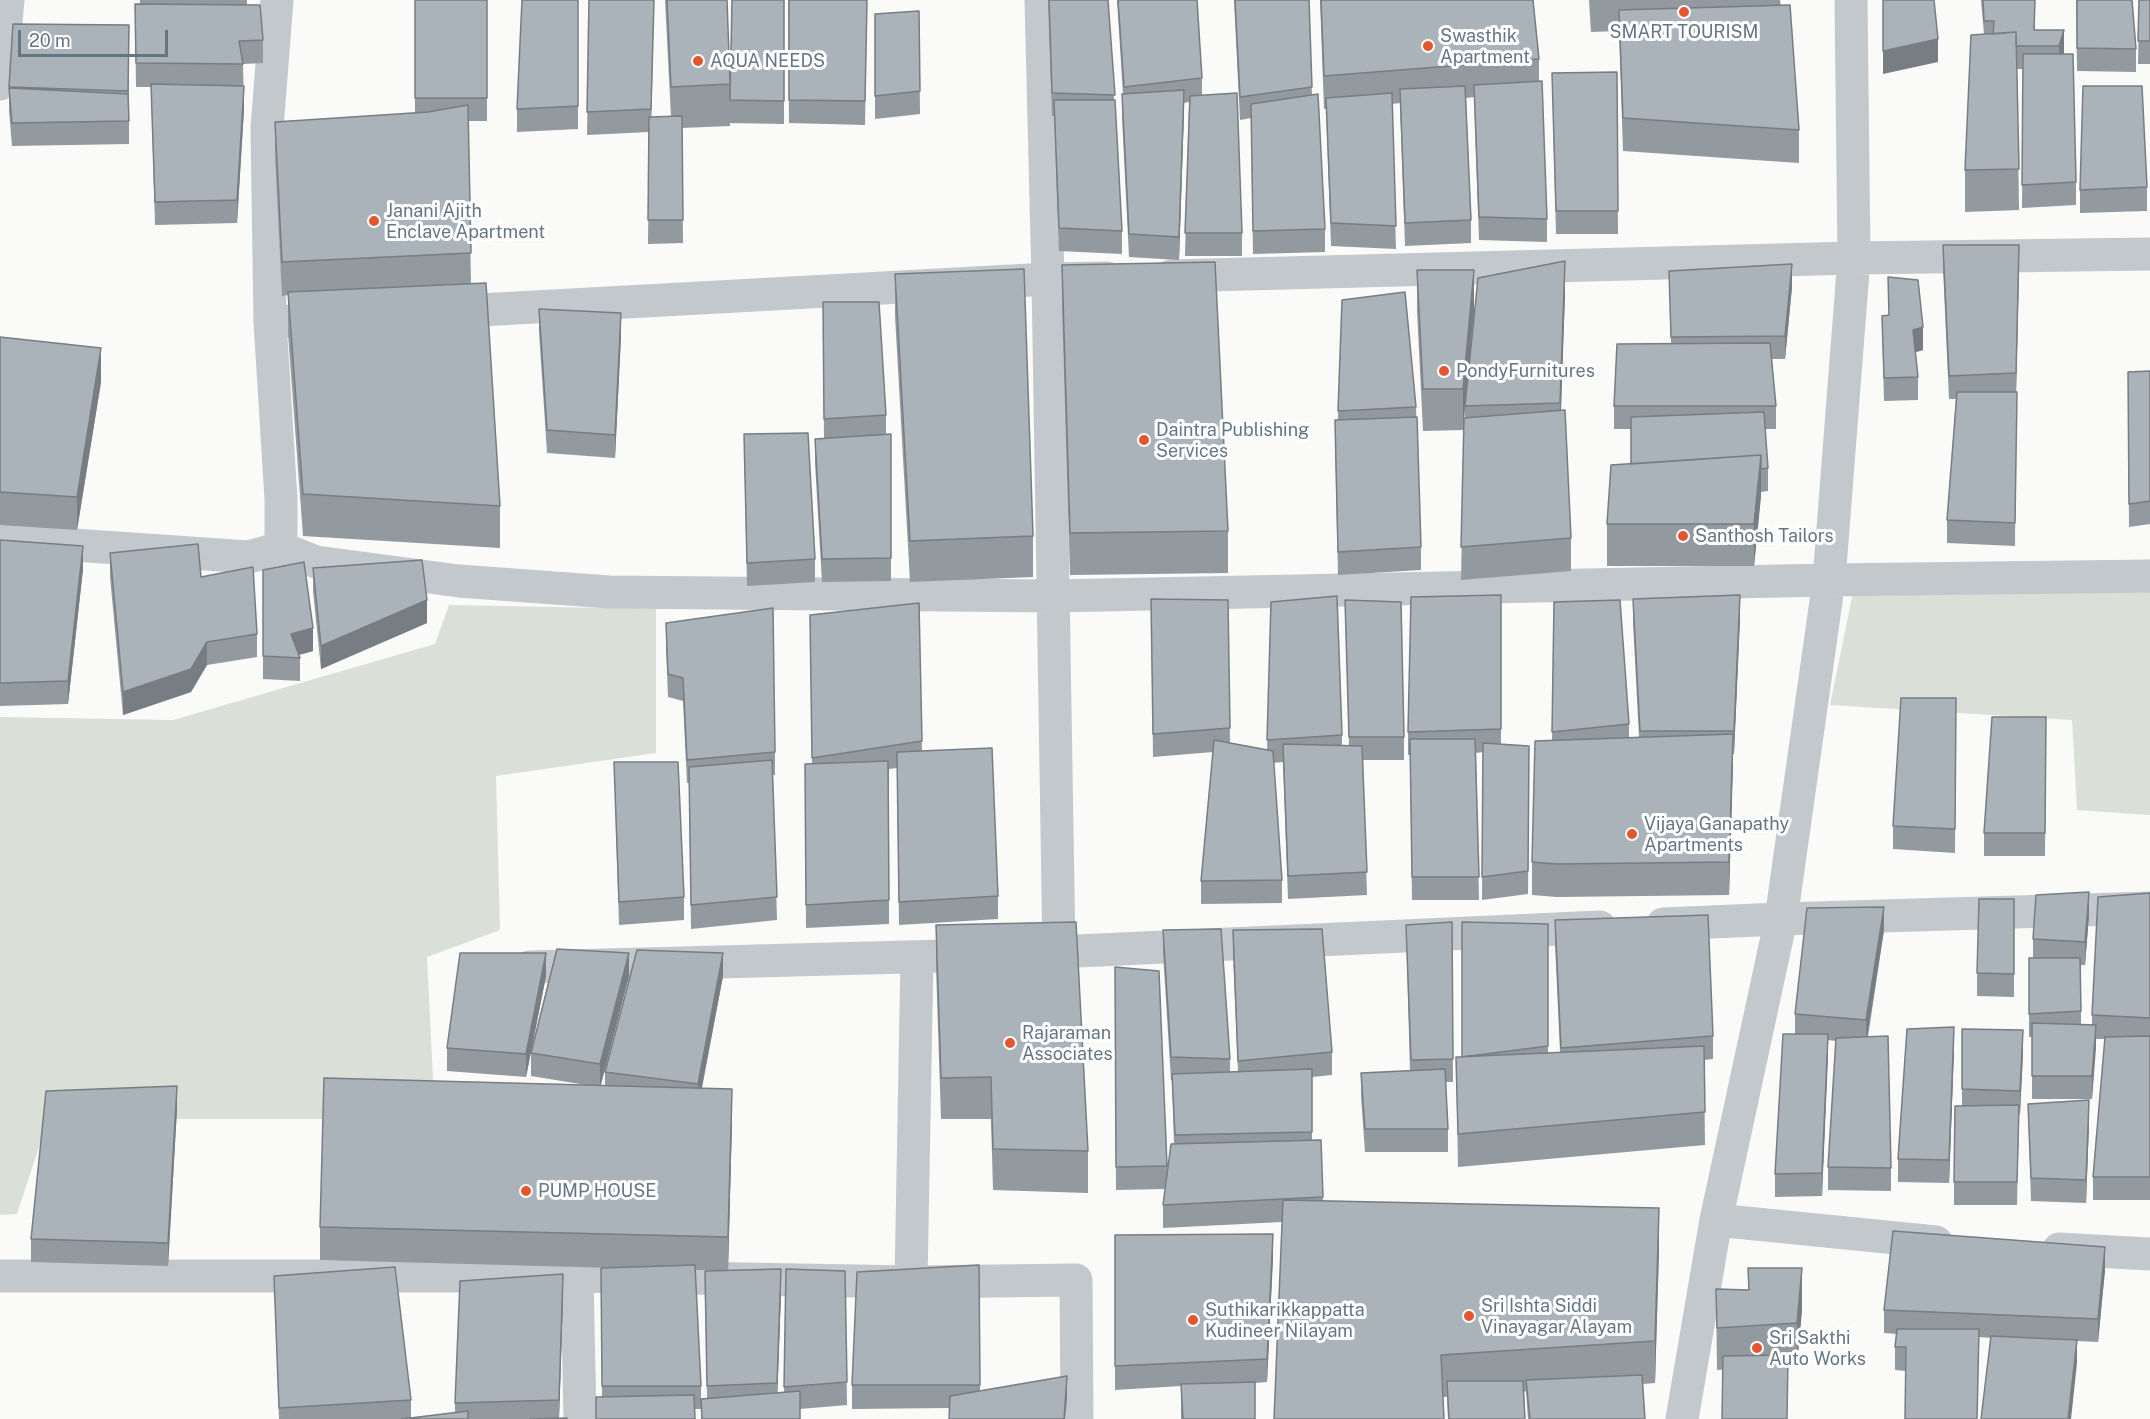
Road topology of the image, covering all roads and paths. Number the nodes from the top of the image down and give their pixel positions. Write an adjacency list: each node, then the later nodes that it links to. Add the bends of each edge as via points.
1 (8, 0): 5 (street)
2 (277, 0): 11 (street, via 267,128)
3 (1041, 0): 8 (street)
4 (1851, 0): 7 (street)
5 (0, 84)
6 (2150, 255): 7 (street)
7 (1854, 258): 8 (street); 15 (street)
8 (1048, 279): 9 (street); 16 (street)
9 (414, 314)
10 (366, 317): 11 (street)
11 (270, 322): 13 (street, via 282,499)
12 (0, 540): 13 (street, via 249,557)
13 (281, 548): 16 (street, via 316,562 459,582 609,592)
14 (2150, 576): 15 (street)
15 (1829, 580): 16 (street); 18 (street)
16 (1053, 596): 19 (street)
17 (2150, 908): 18 (street)
18 (1781, 919): 19 (street); 22 (street)
19 (1059, 952): 20 (street)
20 (917, 957): 21 (street); 28 (street)
21 (529, 967)
22 (1716, 1220): 23 (street); 31 (street)
23 (1971, 1245)
24 (2030, 1248): 25 (street)
25 (2150, 1254)
26 (0, 1276): 27 (street)
27 (577, 1276): 28 (street); 29 (street)
28 (911, 1282): 30 (street, via 1076,1281)
29 (580, 1419)
30 (1077, 1419)
31 (1682, 1419)

